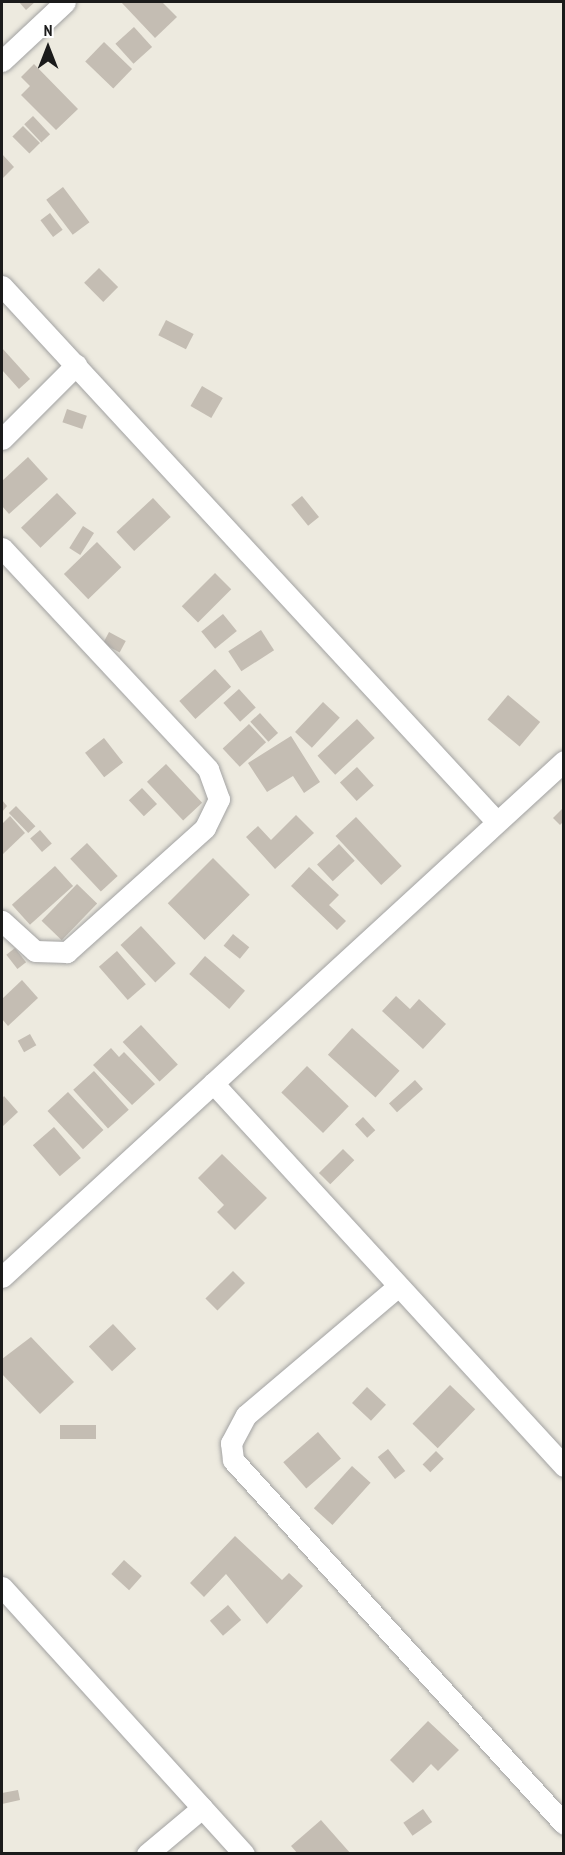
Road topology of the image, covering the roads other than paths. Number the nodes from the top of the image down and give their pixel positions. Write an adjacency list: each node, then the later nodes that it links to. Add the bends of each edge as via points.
1 (65, 2): 2 (street)
2 (2, 61)
3 (2, 286): 4 (street)
4 (76, 365): 5 (street); 8 (street)
5 (2, 439)
6 (2, 548): 9 (street, via 207,769 219,799 205,828 67,952 36,951)
7 (564, 761): 8 (street)
8 (496, 821): 10 (street)
9 (2, 921)
10 (213, 1083): 11 (street); 12 (street)
11 (2, 1277)
12 (396, 1288): 13 (street); 16 (street, via 246,1415 231,1443 233,1460)
13 (564, 1466)
14 (2, 1587): 15 (street)
15 (202, 1808): 17 (street); 18 (street)
16 (564, 1824)
17 (147, 1854)
18 (244, 1854)

